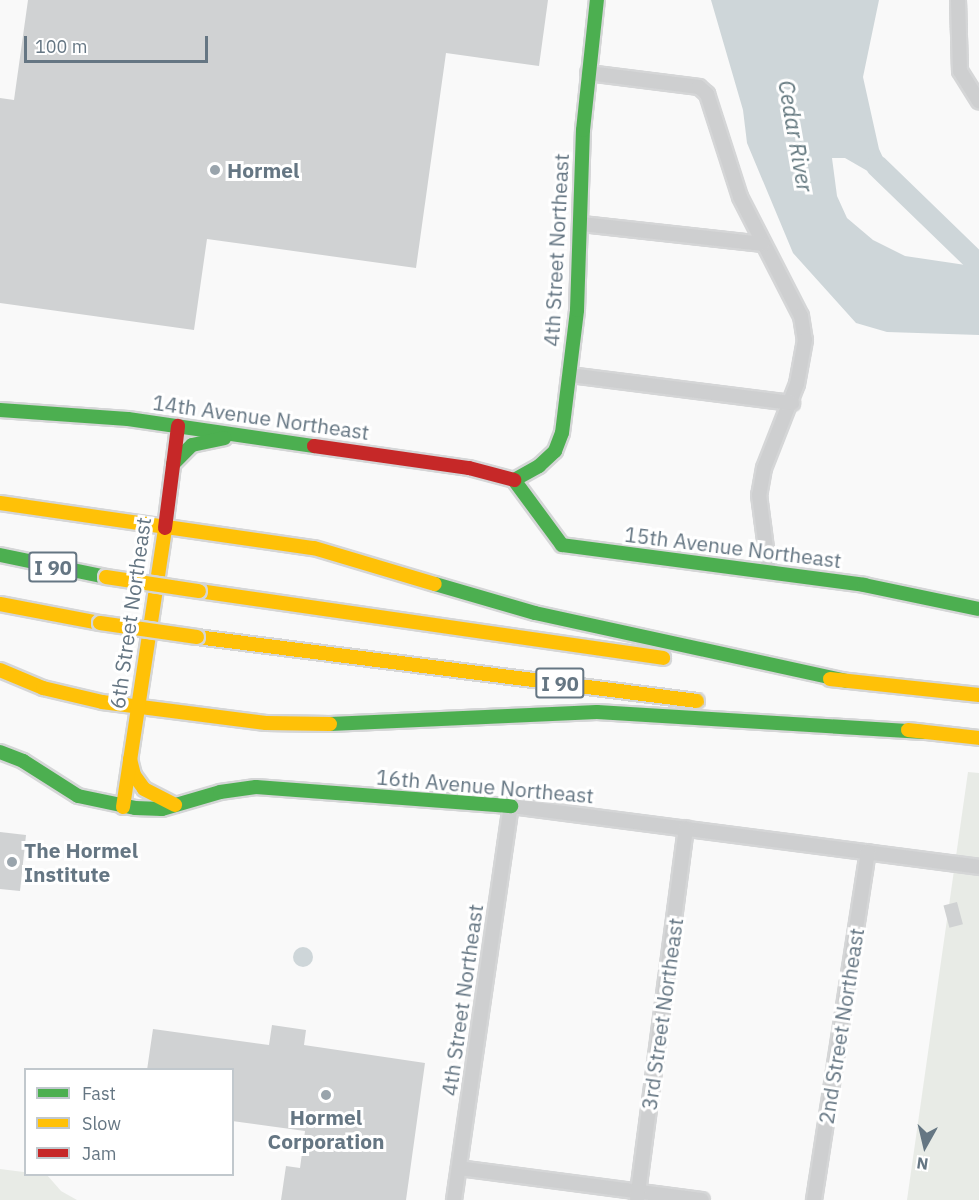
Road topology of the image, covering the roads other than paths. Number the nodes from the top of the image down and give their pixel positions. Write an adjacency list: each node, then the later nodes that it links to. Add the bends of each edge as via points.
1 (597, 0): 3 (main road, 4th Street Northeast)
2 (958, 0): 4 (street, via 960,71)
3 (588, 73): 5 (main road, 4th Street Northeast); 6 (street, via 699,87 707,94 740,197)
4 (979, 102)
5 (582, 224): 6 (street); 7 (main road, 4th Street Northeast)
6 (763, 244): 8 (street, via 801,316 803,357)
7 (570, 375): 8 (street); 13 (main road, 4th Street Northeast, via 555,451 539,466)
8 (792, 403): 17 (street, via 764,468 759,495)
9 (0, 410): 10 (main road, 14th Avenue Northeast)
10 (178, 426): 11 (main road, 14th Avenue Northeast); 12 (main road, 6th Street Northeast)
11 (250, 436): 12 (main road, via 192,445); 13 (main road, 14th Avenue Northeast, via 469,468)
12 (173, 464): 15 (main road, 6th Street Northeast)
13 (514, 480): 17 (main road, 15th Avenue Northeast, via 562,545)
14 (0, 503): 15 (main road)
15 (165, 525): 21 (main road, via 314,548 535,613); 23 (main road, 6th Street Northeast)
16 (0, 555): 21 (main road, I 90, bridge, via 106,578)
17 (769, 571): 19 (main road, 15th Avenue Northeast, via 902,591)
18 (0, 603): 24 (main road, I 90, bridge, via 197,637)
19 (979, 609)
20 (0, 670): 23 (main road, via 43,688)
21 (846, 681): 22 (main road, I 90)
22 (979, 695)
23 (138, 707): 24 (main road, via 303,725 597,712); 27 (main road, 6th Street Northeast)
24 (923, 732): 25 (main road, I 90)
25 (979, 738)
26 (0, 752): 30 (main road, 16th Avenue Northeast, via 78,796)
27 (129, 757): 28 (main road, via 134,775 144,789 161,801); 30 (main road, 6th Street Northeast)
28 (178, 805): 29 (main road, 16th Avenue Northeast, via 220,792 256,787); 30 (main road, 16th Avenue Northeast)
29 (511, 806): 31 (street, 16th Avenue Northeast); 34 (street, 4th Street Northeast)
30 (123, 807)
31 (686, 828): 32 (street, 16th Avenue Northeast); 35 (street, 3rd Street Northeast)
32 (868, 852): 33 (street, 16th Avenue Northeast); 38 (street, 2nd Street Northeast)
33 (979, 867)
34 (459, 1168): 35 (street); 36 (street, 4th Street Northeast)
35 (638, 1196): 37 (street)
36 (454, 1200)
37 (702, 1200)
38 (814, 1200)

